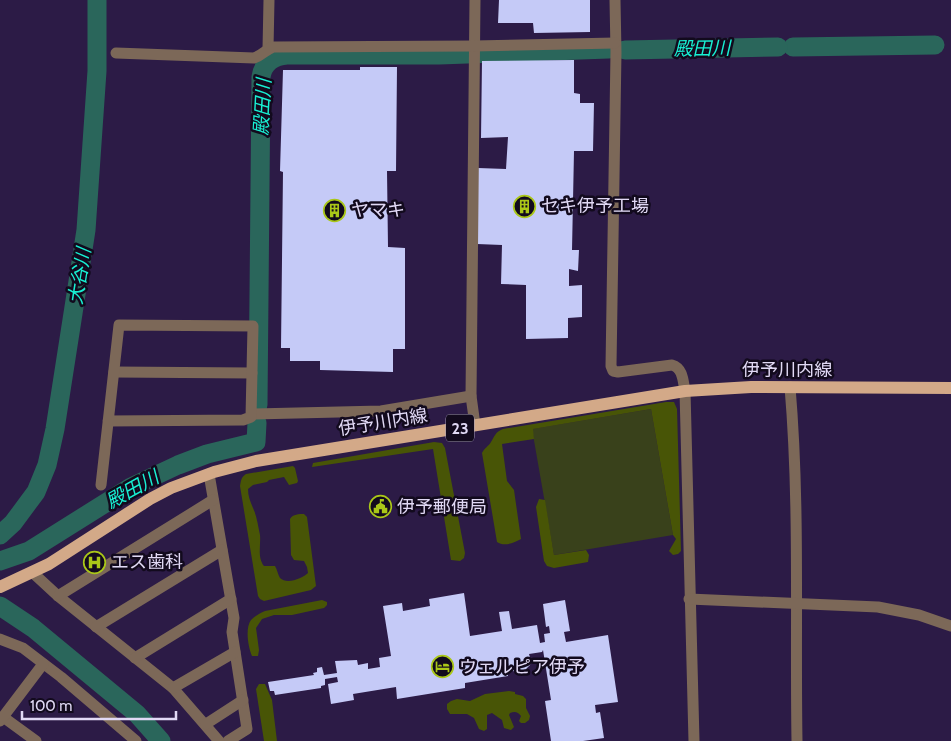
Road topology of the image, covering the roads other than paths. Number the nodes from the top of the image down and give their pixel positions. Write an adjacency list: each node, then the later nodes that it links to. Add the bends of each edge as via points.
1 (269, 0): 6 (street)
2 (474, 0): 5 (street)
3 (615, 0): 4 (street)
4 (615, 43): 5 (street); 12 (street, via 611,366 618,372 677,366)
5 (474, 46): 6 (street); 13 (street)
6 (268, 49): 7 (street, via 265,54 254,58)
7 (116, 53)
8 (114, 372): 9 (street); 9 (street, via 119,325 253,326); 15 (street)
9 (252, 373): 14 (street)
10 (790, 387): 11 (main road, 伊予川内線 / 23); 12 (main road, 伊予川内線 / 23); 26 (street, via 796,480)
11 (951, 388)
12 (685, 391): 16 (main road, 伊予川内線 / 23); 25 (street)
13 (471, 396): 14 (street, via 381,411); 16 (street)
14 (252, 414): 15 (street, via 244,420)
15 (108, 421): 18 (street)
16 (475, 425): 17 (main road, 伊予川内線 / 23, via 280,456)
17 (209, 474): 19 (street); 21 (main road, 伊予川内線 / 23, via 150,499)
18 (102, 485)
19 (213, 500): 20 (street); 23 (street)
20 (222, 550): 24 (street); 28 (street)
21 (32, 572): 22 (main road, 伊予川内線 / 23); 23 (street)
22 (0, 587)
23 (58, 596): 28 (street)
24 (231, 599): 30 (street); 31 (street)
25 (689, 599): 26 (street); 41 (street)
26 (798, 604): 27 (street, via 878,607 919,615); 42 (street)
27 (951, 626)
28 (96, 627): 31 (street)
29 (0, 639): 32 (street, via 23,648)
30 (235, 652): 33 (street); 34 (street)
31 (136, 658): 33 (street)
32 (43, 664): 35 (street); 38 (street)
33 (174, 688): 36 (street)
34 (243, 700): 36 (street); 40 (street, via 247,730)
35 (3, 713): 37 (street)
36 (206, 724): 39 (street)
37 (36, 741)
38 (136, 741)
39 (219, 741)
40 (228, 741)
41 (694, 741)
42 (797, 741)

